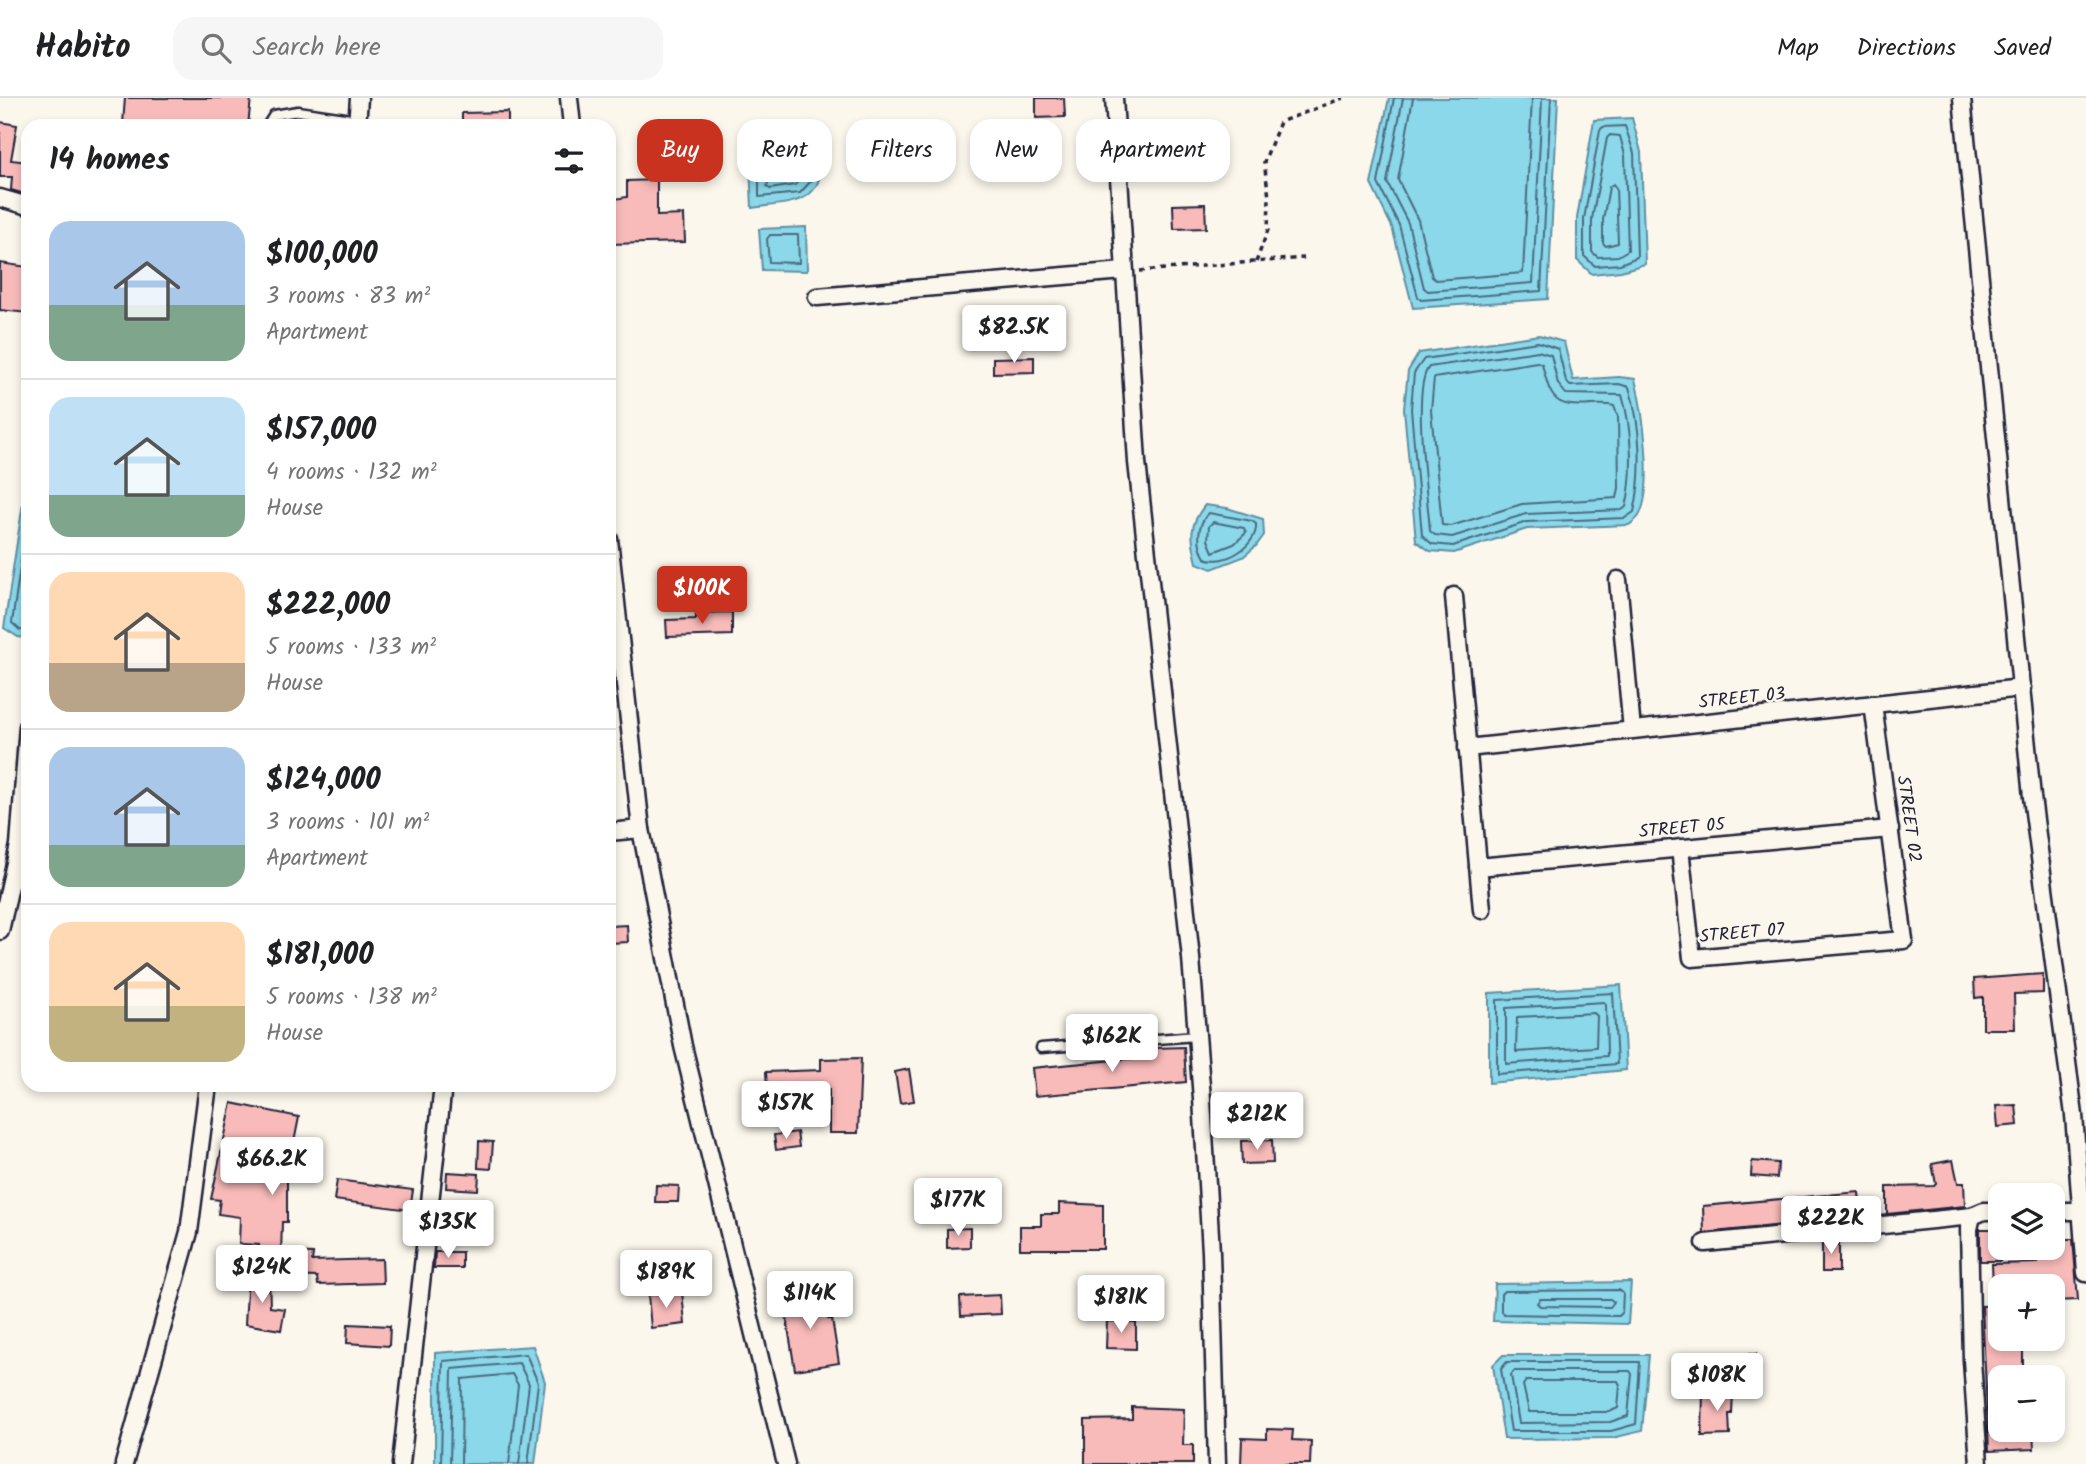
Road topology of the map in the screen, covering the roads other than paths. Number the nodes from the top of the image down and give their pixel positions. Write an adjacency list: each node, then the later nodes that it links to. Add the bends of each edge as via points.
1 (359, 98): 7 (street)
2 (569, 98): 8 (street)
3 (1114, 98): 11 (street)
4 (1962, 98): 16 (street)
5 (271, 119): 6 (lane, via 298,111)
6 (337, 119)
7 (357, 119)
8 (571, 119)
9 (0, 198): 10 (street)
10 (21, 203)
11 (1124, 271): 12 (street); 29 (street, via 1137,462)
12 (817, 297)
13 (1618, 580): 18 (street)
14 (1454, 596): 19 (street)
15 (616, 604): 21 (street)
16 (2022, 688): 17 (street, STREET 03); 35 (street)
17 (1873, 704): 18 (street, STREET 03); 22 (street, STREET 02)
18 (1632, 730): 19 (street, STREET 03)
19 (1467, 748): 25 (street)
20 (21, 819): 27 (street)
21 (640, 829): 23 (street); 41 (street, via 683,1046)
22 (1890, 829): 24 (street, STREET 05); 28 (street, STREET 02)
23 (616, 831)
24 (1680, 848): 25 (street, STREET 05); 28 (street, STREET 07, via 1692,958)
25 (1478, 867): 26 (street)
26 (1482, 910)
27 (0, 931)
28 (1904, 940)
29 (1196, 1036): 30 (lane); 42 (street, via 1211,1252)
30 (1041, 1048)
31 (207, 1092): 39 (street, via 189,1232)
32 (442, 1092): 40 (street)
33 (1988, 1211): 36 (street)
34 (2065, 1211): 35 (street)
35 (2083, 1211): 38 (street)
36 (1972, 1216): 37 (street); 43 (street, via 1972,1360)
37 (1705, 1243)
38 (2086, 1273)
39 (124, 1464)
40 (401, 1464)
41 (786, 1464)
42 (1217, 1464)
43 (1979, 1464)

